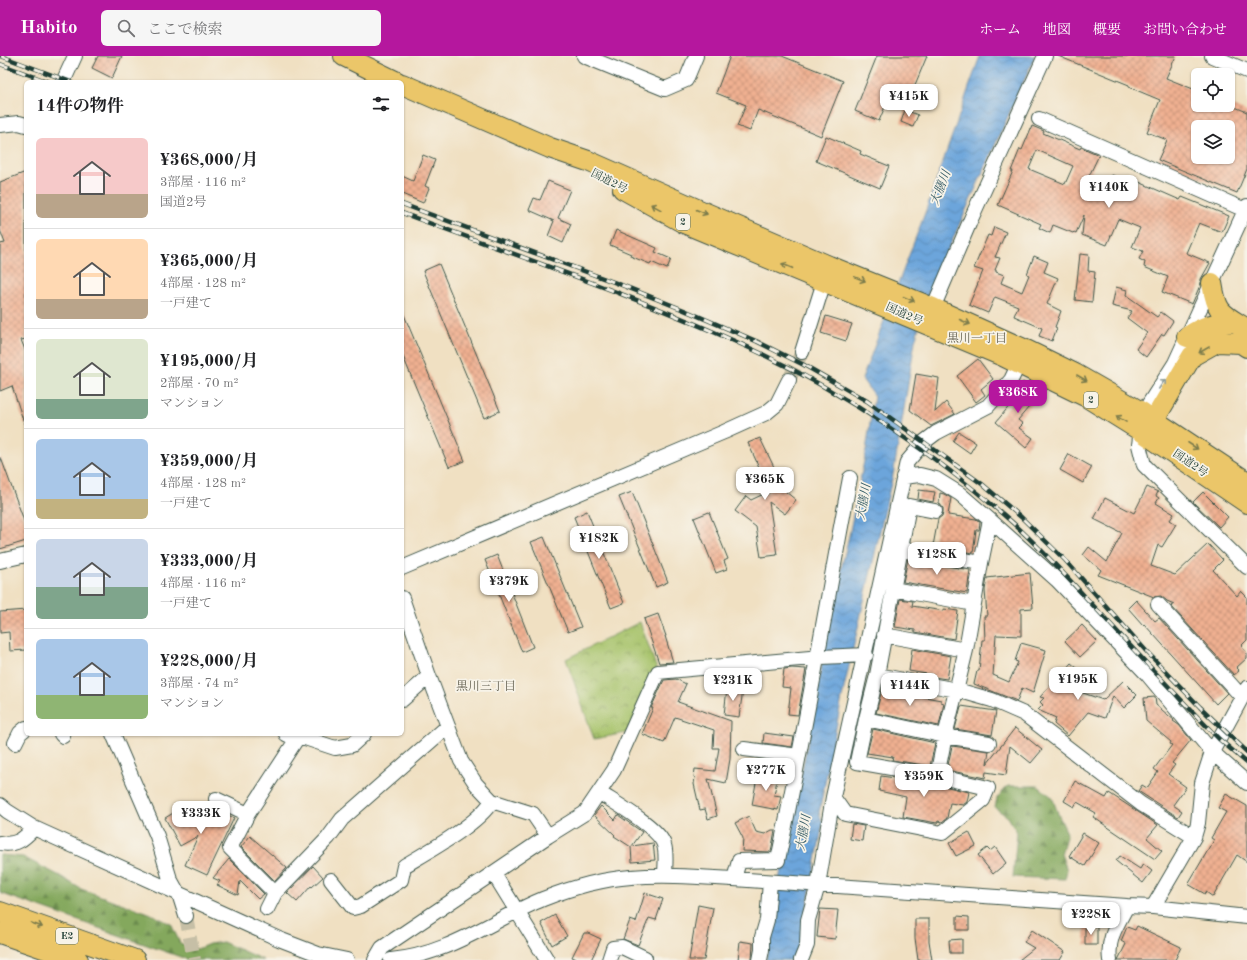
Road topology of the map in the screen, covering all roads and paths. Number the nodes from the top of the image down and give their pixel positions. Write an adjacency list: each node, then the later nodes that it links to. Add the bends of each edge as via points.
1 (75, 56): 8 (street)
2 (344, 56): 9 (highway)
3 (584, 56): 4 (street, via 665,89 686,80)
4 (696, 56)
5 (1045, 56): 17 (street)
6 (1212, 56): 7 (street)
7 (1247, 71)
8 (64, 80)
9 (393, 80)
10 (404, 85): 15 (highway, 国道2号 / 2, via 692,207)
11 (1039, 120): 14 (street)
12 (24, 124): 13 (street)
13 (0, 125)
14 (1246, 208): 16 (street)
15 (826, 274): 17 (highway, 国道2号 / 2); 21 (street)
16 (1212, 283): 18 (highway, via 1215,301 1222,313); 19 (street)
17 (928, 313): 22 (highway, 国道2号 / 2, via 1003,356)
18 (1241, 325): 19 (highway, via 1220,322 1199,329)
19 (1187, 337): 24 (street, one-way to 19)
20 (1247, 347): 24 (highway, one-way to 24, via 1241,343 1217,342 1192,356)
21 (802, 352)
22 (1022, 357): 24 (highway, 国道2号 / 2, via 1085,396); 25 (street, via 1011,380 988,406 924,442 907,462)
23 (789, 380): 35 (street, via 777,404 766,413)
24 (1146, 422): 27 (highway, 国道2号 / 2, one-way to 27); 28 (highway, 国道2号 / 2); 36 (street, via 1139,445 1144,465)
25 (903, 477): 30 (street, via 920,475 936,479 960,494); 43 (street)
26 (850, 478): 44 (street)
27 (1247, 482)
28 (1247, 503)
29 (935, 511): 31 (street, via 909,506)
30 (990, 520): 34 (street); 62 (street, via 1057,580 1136,663)
31 (901, 549): 34 (street); 37 (street)
32 (24, 555): 33 (street)
33 (0, 561)
34 (980, 563): 39 (street)
35 (404, 567)
36 (1247, 568)
37 (893, 589): 39 (street); 41 (street)
38 (404, 604): 46 (street)
39 (974, 604): 42 (street)
40 (1158, 604): 48 (street)
41 (884, 635): 42 (street); 45 (street)
42 (966, 650): 47 (street)
43 (861, 655): 44 (street); 49 (street)
44 (818, 657): 63 (street); 66 (street, via 658,672 614,770)
45 (877, 675): 47 (street); 51 (street)
46 (429, 676): 50 (street); 52 (street)
47 (957, 690): 58 (street); 74 (street, via 992,700 1024,714 1141,804)
48 (1244, 692): 62 (street)
49 (856, 696): 51 (street); 67 (street)
50 (404, 698)
51 (867, 714): 58 (street); 64 (street, via 857,762)
52 (448, 726): 69 (street, via 461,761 476,784); 82 (street, via 342,819 328,838)
53 (24, 730): 59 (street)
54 (114, 736): 83 (street, via 158,836 170,879)
55 (294, 736): 71 (street)
56 (298, 736): 57 (street, via 335,748 352,745)
57 (362, 736)
58 (945, 736): 60 (street); 64 (street)
59 (15, 743)
60 (989, 743)
61 (744, 749): 63 (street)
62 (1212, 752): 65 (street); 74 (street, via 1202,783)
63 (799, 756): 78 (street, via 778,860 739,861)
64 (937, 776): 67 (street, via 988,788 983,800 942,833 845,814)
65 (1247, 783)
66 (600, 793): 73 (street, via 585,813); 77 (street, via 651,827 661,837 664,845)
67 (833, 797): 81 (street)
68 (216, 799): 71 (street)
69 (492, 801): 73 (street, via 533,814); 79 (street, via 487,809 458,832 404,866 401,880 361,906 353,908)
70 (0, 805): 72 (street)
71 (248, 814): 82 (street, via 230,848)
72 (34, 828): 75 (street, via 16,843); 83 (street)
73 (548, 836): 76 (street)
74 (1194, 837): 85 (street)
75 (0, 843)
76 (494, 874): 88 (street); 96 (street, via 382,948)
77 (665, 876): 78 (street); 88 (street, via 595,882 541,900)
78 (734, 879): 80 (street)
79 (331, 880)
80 (773, 882): 81 (street); 100 (street)
81 (815, 884): 84 (street); 101 (street, via 808,920 807,946)
82 (275, 893): 86 (street)
83 (178, 894): 89 (street); 95 (street, via 279,939 318,954)
84 (1127, 906): 85 (street); 102 (street, via 1111,936)
85 (1153, 907): 90 (street)
86 (267, 909)
87 (0, 912): 94 (highway, E2, one-way to 94)
88 (518, 912): 97 (street, via 435,951 406,959); 98 (street)
89 (186, 916)
90 (1247, 917)
91 (0, 933): 93 (highway, E2)
92 (645, 958): 99 (street, via 622,947 613,948)
93 (78, 960)
94 (135, 960)
95 (348, 960)
96 (375, 960)
97 (391, 960)
98 (547, 960)
99 (609, 960)
100 (760, 960)
101 (801, 960)
102 (1110, 960)

